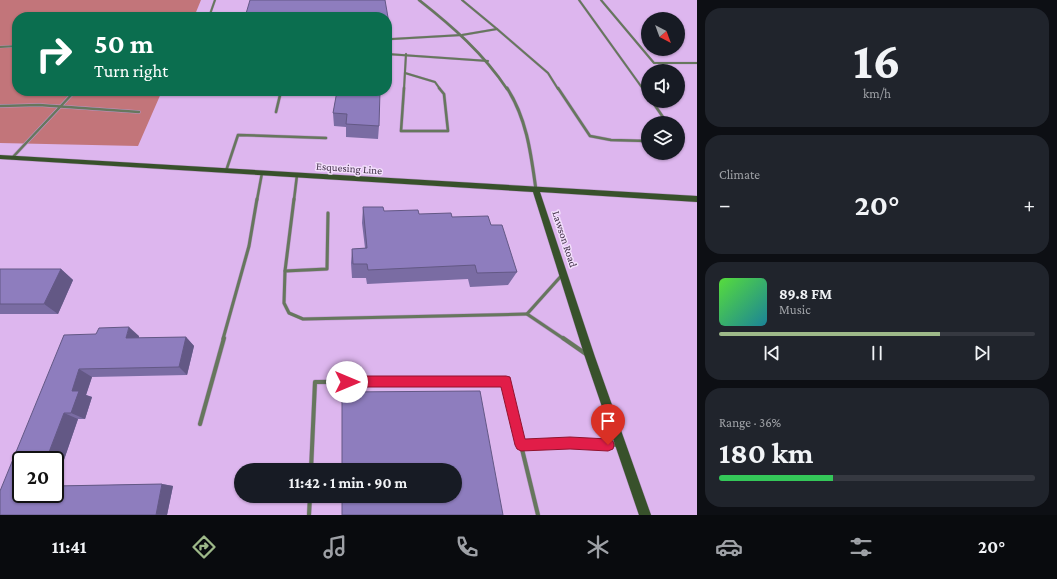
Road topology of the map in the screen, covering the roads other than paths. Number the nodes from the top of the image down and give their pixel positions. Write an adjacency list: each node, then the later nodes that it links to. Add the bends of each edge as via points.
1 (214, 0): 6 (lane)
2 (419, 0): 8 (street, Lawson Road)
3 (462, 0): 7 (lane)
4 (578, 0): 17 (lane)
5 (601, 0): 15 (lane, via 654,63)
6 (210, 12)
7 (497, 29): 8 (lane); 25 (lane, via 548,73 590,136 616,141)
8 (462, 35): 9 (lane); 14 (street, Lawson Road)
9 (392, 39)
10 (12, 46): 11 (lane)
11 (0, 47)
12 (392, 54): 13 (lane)
13 (406, 54): 14 (lane); 16 (lane)
14 (488, 61): 31 (street, Lawson Road, via 520,111 527,132)
15 (697, 63)
16 (405, 73): 16 (lane, via 401,131 448,131 444,94 435,82)
17 (641, 86)
18 (70, 96): 21 (lane)
19 (280, 96): 23 (lane)
20 (0, 106): 21 (lane)
21 (60, 107): 22 (lane); 27 (lane)
22 (139, 112)
23 (276, 112)
24 (326, 138): 28 (lane, via 238,135)
25 (641, 141)
26 (0, 157): 27 (street, Esquesing Line)
27 (12, 158): 28 (street, Esquesing Line)
28 (226, 171): 29 (street, Esquesing Line)
29 (262, 173): 30 (street, Esquesing Line); 38 (lane, via 249,246)
30 (297, 175): 31 (street, Esquesing Line); 34 (lane)
31 (536, 190): 32 (street, Esquesing Line); 35 (street, Lawson Road)
32 (697, 199)
33 (328, 213): 34 (lane, via 327,270)
34 (285, 271): 36 (lane, via 284,303 289,313 303,319)
35 (563, 273): 36 (lane); 37 (street, Lawson Road)
36 (527, 314): 37 (lane)
37 (590, 357): 40 (street, Lawson Road)
38 (200, 424)
39 (521, 445): 40 (lane); 41 (lane, via 506,381 315,382); 44 (lane)
40 (621, 445): 45 (street, Lawson Road)
41 (311, 463)
42 (310, 503): 43 (lane)
43 (309, 515)
44 (538, 515)
45 (645, 515)

